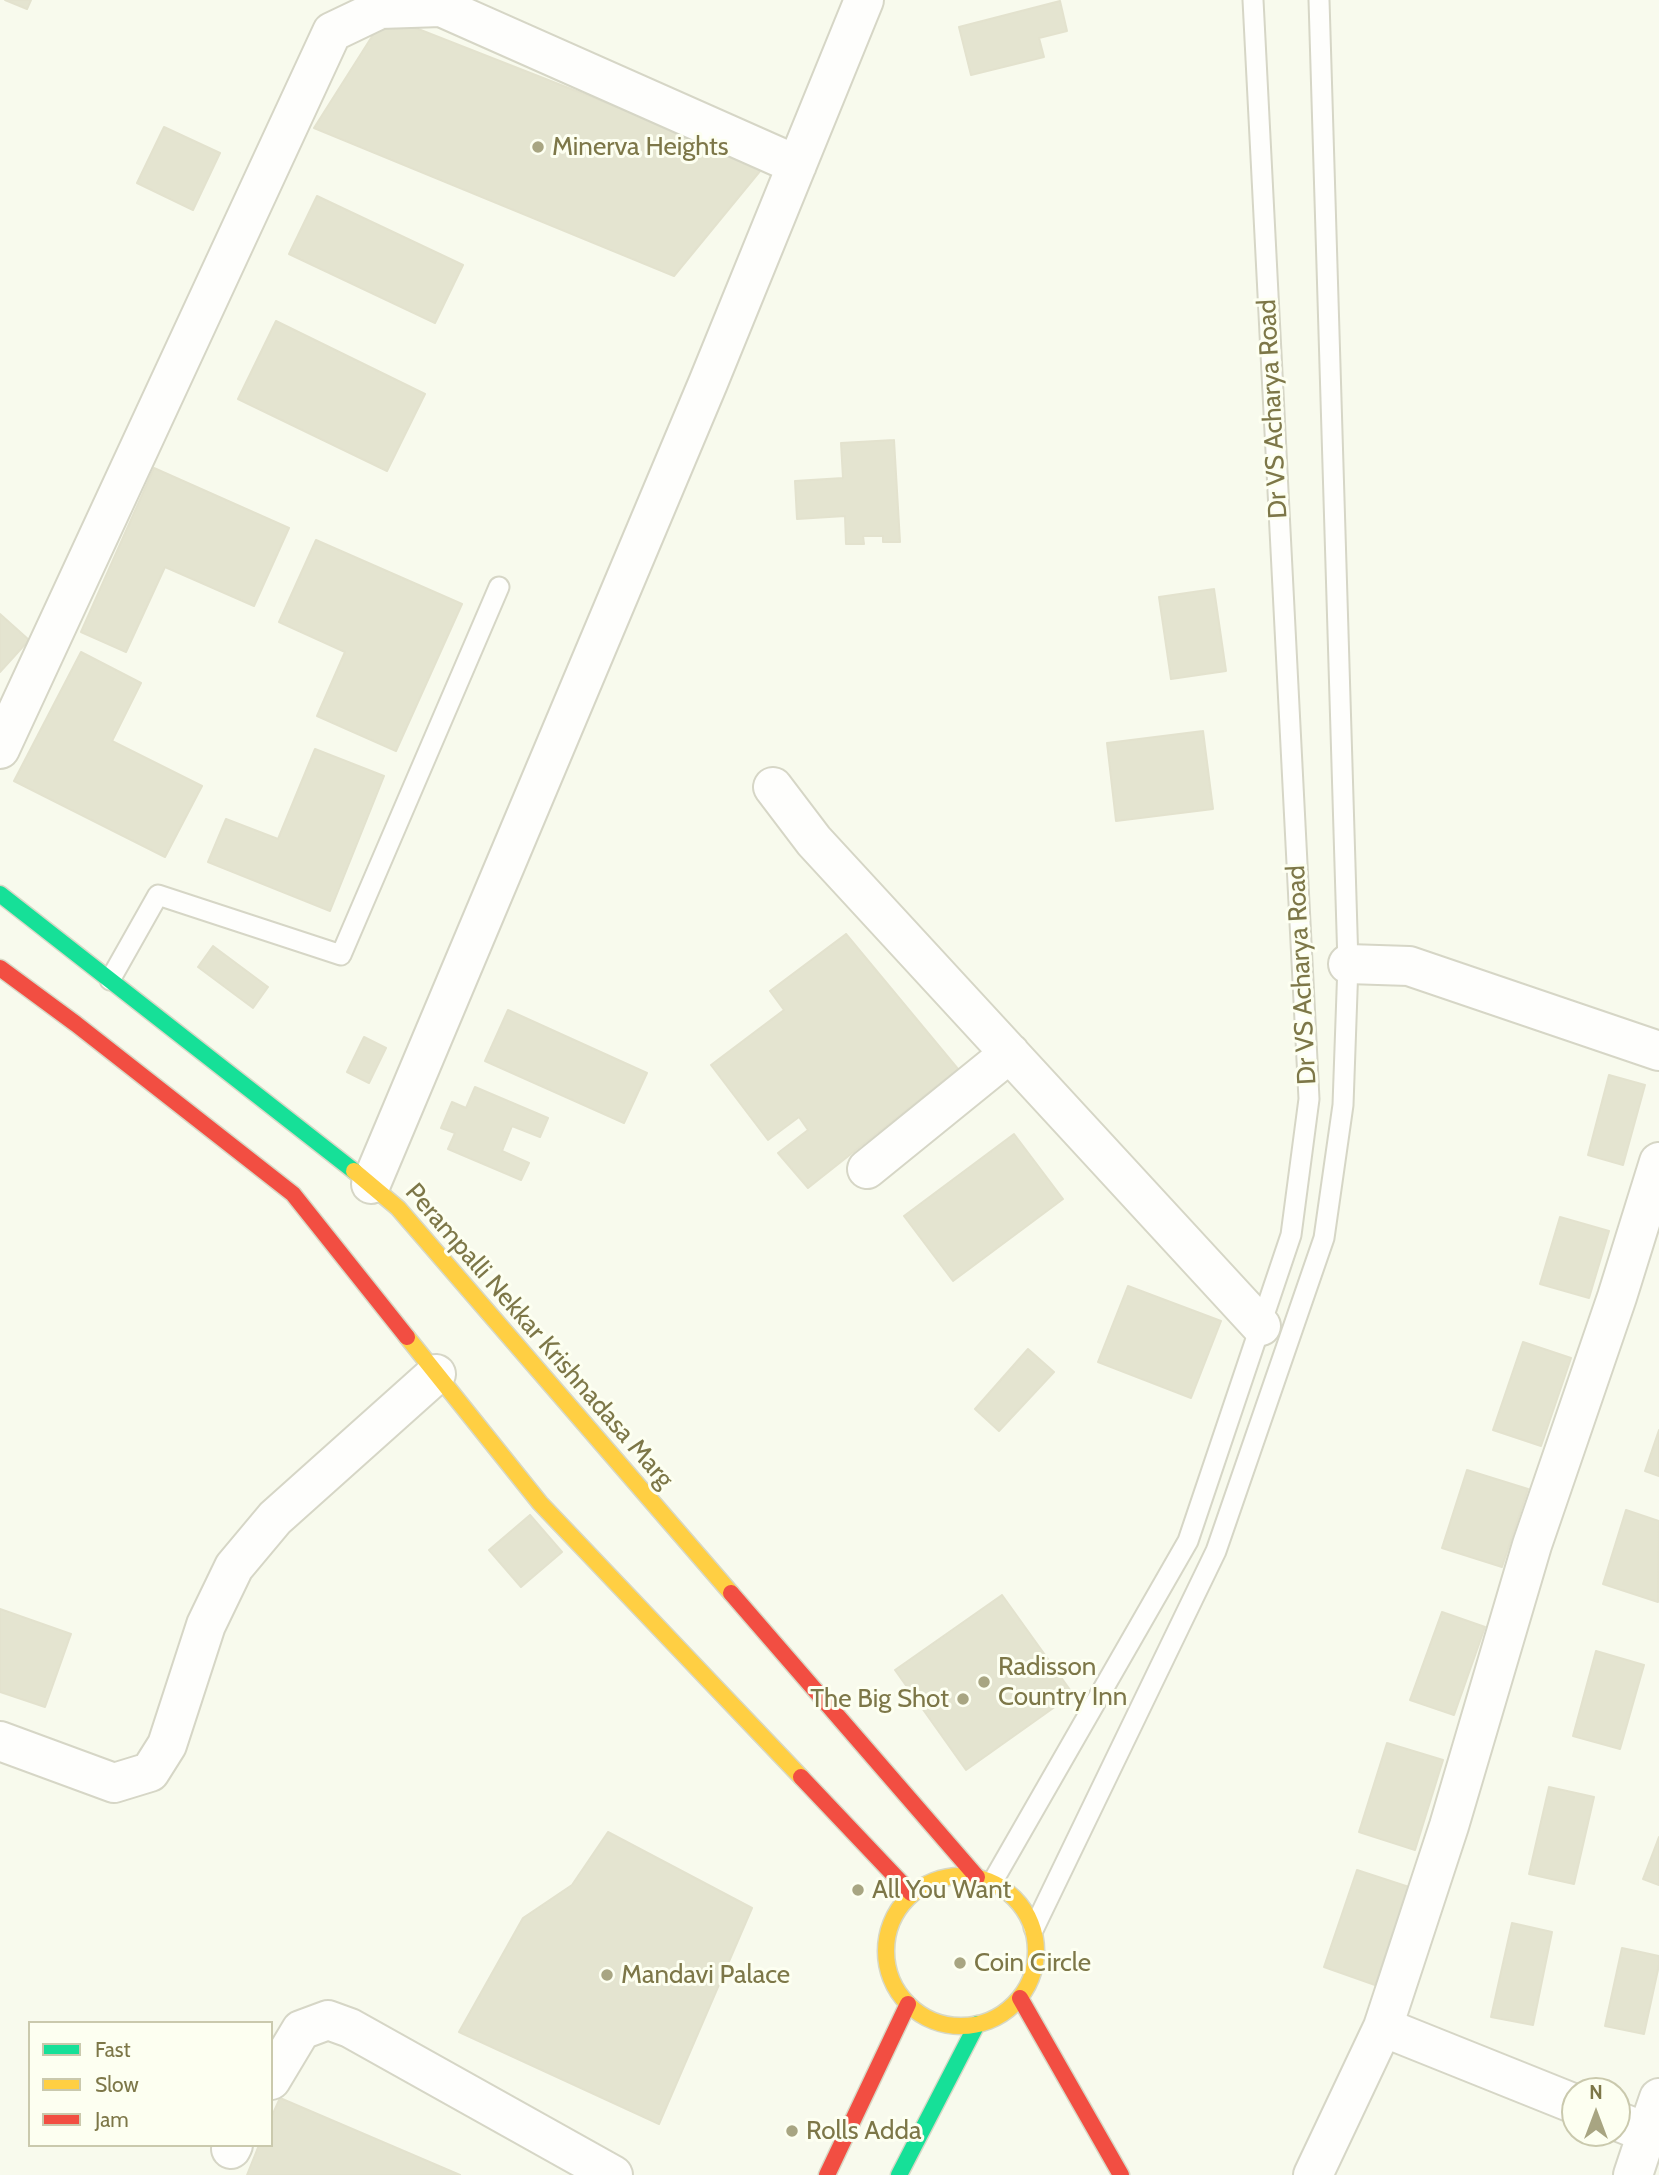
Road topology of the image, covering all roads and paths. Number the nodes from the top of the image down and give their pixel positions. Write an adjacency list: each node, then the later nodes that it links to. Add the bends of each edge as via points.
1 (864, 0): 4 (street)
2 (1252, 0): 17 (lane, Dr VS Acharya Road, via 1309,1099 1291,1235)
3 (1319, 0): 9 (lane, Dr VS Acharya Road)
4 (797, 165): 6 (street, via 441,7 380,9 332,32); 16 (street)
5 (499, 587): 11 (lane, via 341,955 158,895)
6 (0, 749)
7 (773, 787): 13 (street, via 814,841)
8 (0, 894): 11 (main road, Perampalli Nekkar Krishnadasa Marg)
9 (1348, 964): 12 (street, via 1409,966); 22 (lane, Dr VS Acharya Road, via 1343,1105 1324,1238 1216,1551)
10 (0, 968): 18 (main road, via 293,1194)
11 (110, 980): 16 (main road, Perampalli Nekkar Krishnadasa Marg)
12 (1659, 1051)
13 (1010, 1054): 15 (street); 17 (street)
14 (1659, 1162): 26 (street, via 1532,1545 1449,1826)
15 (867, 1168)
16 (371, 1184): 20 (main road, Perampalli Nekkar Krishnadasa Marg, via 398,1208)
17 (1261, 1326): 20 (lane, Dr VS Acharya Road, via 1188,1541)
18 (436, 1374): 19 (street, via 275,1518 234,1567 206,1626 167,1745 150,1772 114,1783); 21 (main road, via 540,1503)
19 (0, 1741)
20 (985, 1879): 21 (main road, via 957,1875 932,1880); 22 (main road, via 1023,1905)
21 (911, 1893): 24 (main road, via 886,1936 885,1961 893,1984)
22 (1034, 1928): 23 (main road, via 1038,1952 1032,1977)
23 (1020, 1998): 25 (main road, via 1001,2015); 31 (main road); 35 (main road)
24 (908, 2004): 25 (main road, via 928,2019 953,2026); 33 (main road)
25 (977, 2024): 34 (main road)
26 (1383, 2027): 28 (street); 36 (street)
27 (273, 2077): 32 (street, via 301,2029 328,2020)
28 (1561, 2098)
29 (1659, 2098): 30 (street)
30 (1632, 2127): 37 (street)
31 (1111, 2157)
32 (613, 2175)
33 (827, 2175)
34 (900, 2175)
35 (1121, 2175)
36 (1313, 2175)
37 (1633, 2175)

